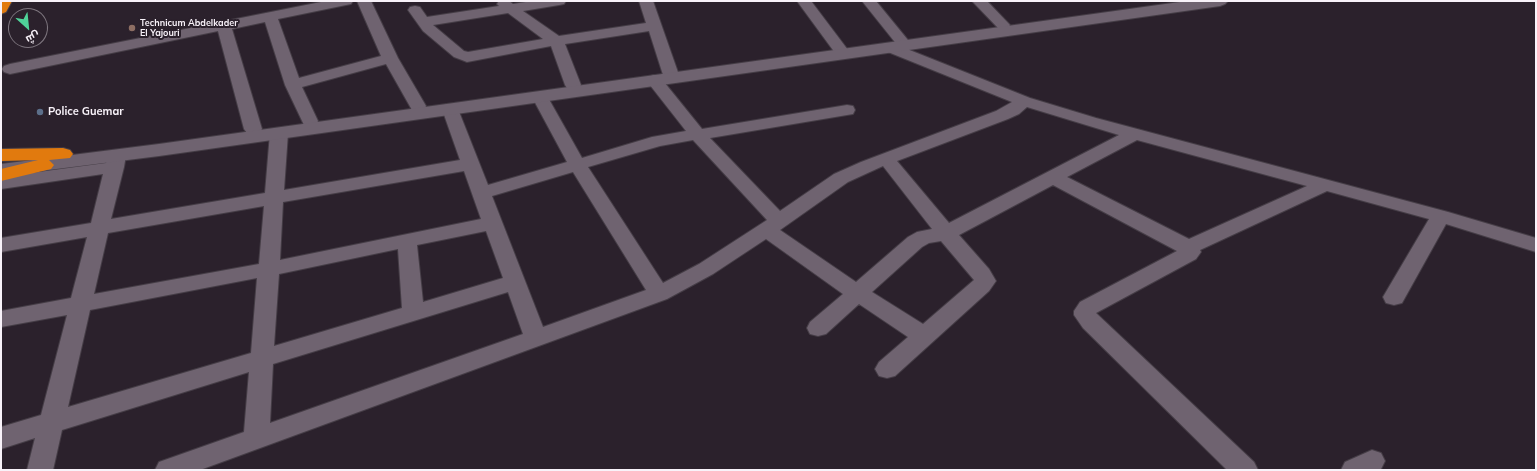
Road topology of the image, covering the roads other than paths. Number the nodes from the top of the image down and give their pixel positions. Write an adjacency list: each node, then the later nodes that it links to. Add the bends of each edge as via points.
1 (4, 1): 12 (highway)
2 (346, 1): 13 (street)
3 (364, 1): 20 (street)
4 (559, 1): 11 (street)
5 (646, 1): 16 (street)
6 (804, 1): 19 (street)
7 (869, 1): 18 (street)
8 (979, 1): 14 (street)
9 (1173, 1): 14 (street)
10 (1220, 1): 18 (street)
11 (504, 5): 17 (street); 17 (street, via 419,16 428,28 459,54 468,57)
12 (1, 9)
13 (270, 16): 15 (street); 24 (street)
14 (1003, 25): 18 (street)
15 (224, 26): 21 (street); 32 (street)
16 (653, 26): 17 (street); 22 (street)
17 (556, 41): 25 (street)
18 (898, 44): 19 (street); 27 (street)
19 (840, 51): 22 (street)
20 (390, 58): 24 (street); 28 (street)
21 (10, 69)
22 (671, 75): 23 (street); 25 (street)
23 (654, 80): 26 (street); 34 (street)
24 (293, 85): 31 (street)
25 (573, 85): 28 (street)
26 (540, 97): 29 (street); 42 (street)
27 (1024, 100): 35 (street); 39 (street, via 1013,110 1002,115)
28 (418, 106): 31 (street)
29 (450, 109): 33 (street); 41 (street)
30 (847, 110): 34 (street)
31 (310, 121): 32 (street)
32 (253, 129): 36 (street)
33 (280, 133): 40 (street); 50 (street)
34 (697, 134): 42 (street, via 658,141); 53 (street)
35 (1134, 134): 46 (street); 48 (street)
36 (63, 154): 37 (highway); 38 (street)
37 (1, 155)
38 (1, 159)
39 (886, 159): 53 (street, via 841,178); 55 (street)
40 (116, 161): 43 (street); 47 (street); 54 (street)
41 (470, 164): 49 (street); 50 (street)
42 (577, 164): 49 (street); 63 (street)
43 (44, 165): 44 (street); 45 (highway)
44 (1, 170)
45 (1, 175)
46 (1052, 177): 55 (street); 59 (street)
47 (1, 183)
48 (1325, 185): 51 (street); 59 (street)
49 (482, 193): 52 (street)
50 (274, 198): 54 (street); 60 (street)
51 (1441, 216): 58 (street); 64 (street)
52 (493, 224): 56 (street); 61 (street)
53 (772, 226): 62 (street); 63 (street, via 706,269)
54 (99, 228): 57 (street); 65 (street)
55 (946, 233): 62 (street, via 924,237 915,242); 69 (street, via 982,274 985,281)
56 (407, 241): 60 (street); 66 (street)
57 (1, 244)
58 (1536, 245)
59 (1188, 248): 78 (street, via 1191,252 1189,254 1088,308 1085,315)
60 (269, 269): 65 (street); 71 (street)
61 (514, 282): 66 (street); 70 (street)
62 (856, 293): 68 (street); 69 (street)
63 (659, 294): 70 (street)
64 (1394, 297)
65 (80, 304): 67 (street); 73 (street)
66 (413, 312): 71 (street)
67 (1, 319)
68 (818, 328)
69 (923, 335): 72 (street)
70 (536, 339): 75 (street)
71 (262, 358): 73 (street); 75 (street)
72 (887, 369)
73 (52, 422): 74 (street); 76 (street)
74 (1, 438)
75 (256, 439): 77 (street)
76 (40, 470)
77 (168, 470)
78 (1246, 470)

